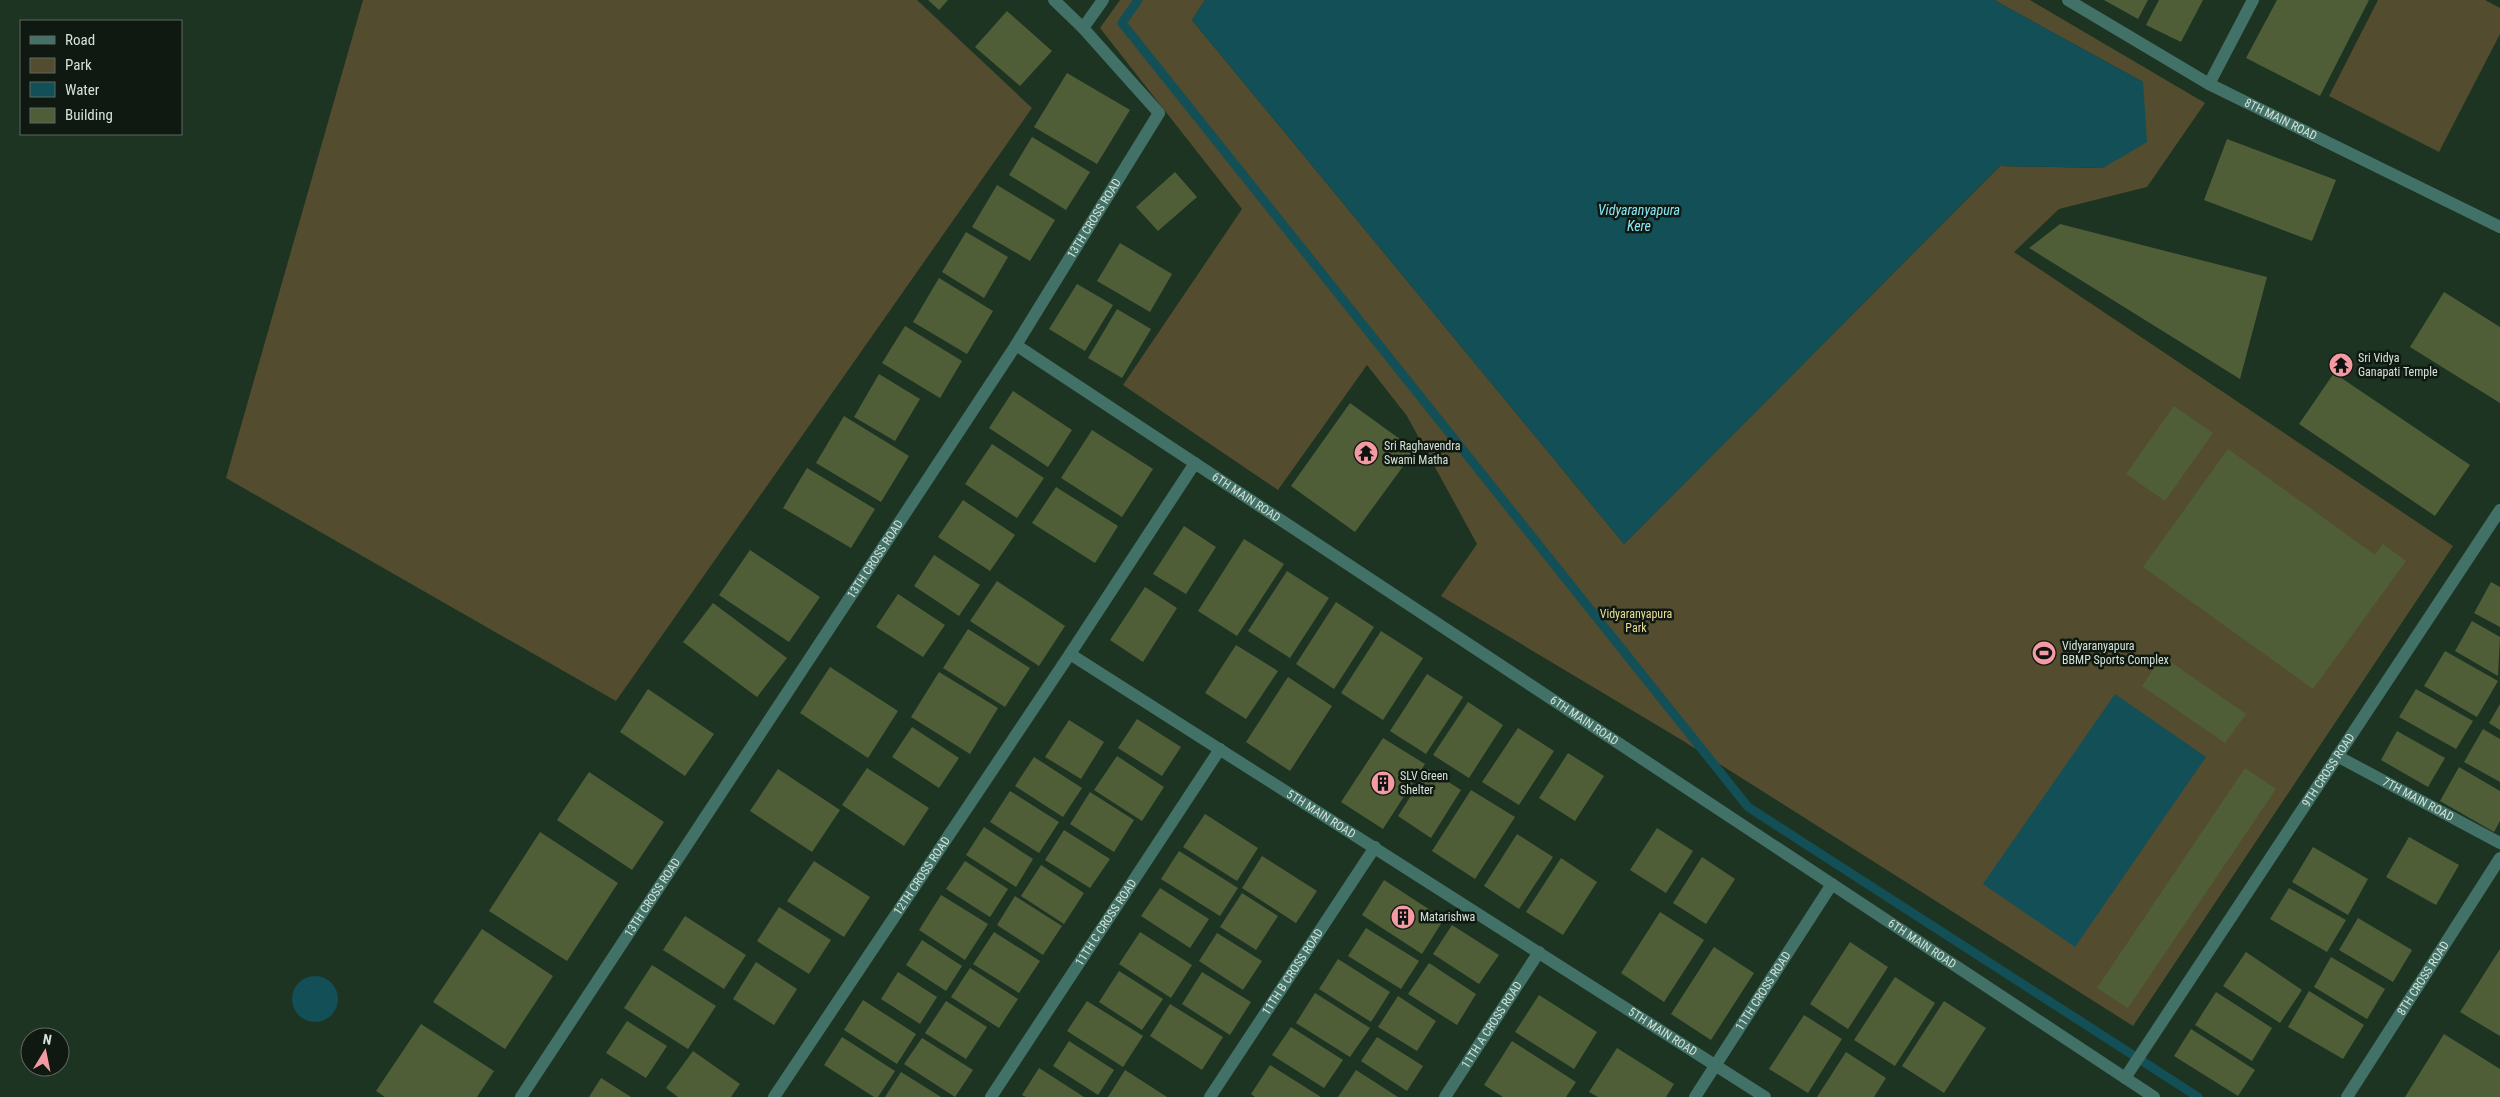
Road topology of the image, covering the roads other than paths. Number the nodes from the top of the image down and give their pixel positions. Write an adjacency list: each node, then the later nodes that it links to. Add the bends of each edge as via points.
1 (1054, 0): 5 (street)
2 (1103, 0): 5 (street)
3 (2068, 0): 6 (street, 8TH MAIN ROAD)
4 (2253, 0): 6 (street)
5 (1083, 28): 8 (street, 13TH CROSS ROAD, via 1159,114)
6 (2209, 84): 7 (street, 8TH MAIN ROAD)
7 (2500, 227)
8 (1016, 345): 9 (street, 6TH MAIN ROAD); 21 (street, 13TH CROSS ROAD)
9 (1195, 463): 11 (street); 17 (street, 6TH MAIN ROAD)
10 (2500, 510): 13 (street, 9TH CROSS ROAD)
11 (1070, 654): 12 (street, 5TH MAIN ROAD); 22 (street, 12TH CROSS ROAD)
12 (1220, 749): 15 (street, 5TH MAIN ROAD); 23 (street, 11TH C CROSS ROAD)
13 (2337, 756): 14 (street, 7TH MAIN ROAD); 20 (street, 9TH CROSS ROAD)
14 (2500, 843)
15 (1375, 846): 18 (street, 5TH MAIN ROAD); 24 (street, 11TH B CROSS ROAD)
16 (2500, 858): 29 (street, 8TH CROSS ROAD)
17 (1832, 884): 19 (street, 11TH CROSS ROAD); 20 (street, 6TH MAIN ROAD)
18 (1539, 952): 19 (street, 5TH MAIN ROAD); 25 (street, 11TH A CROSS ROAD)
19 (1715, 1065): 26 (street, 11TH CROSS ROAD); 27 (street, 5TH MAIN ROAD)
20 (2125, 1078): 28 (street, 6TH MAIN ROAD)
21 (521, 1097)
22 (774, 1097)
23 (991, 1097)
24 (1210, 1097)
25 (1445, 1097)
26 (1695, 1097)
27 (1766, 1097)
28 (2154, 1097)
29 (2347, 1097)

